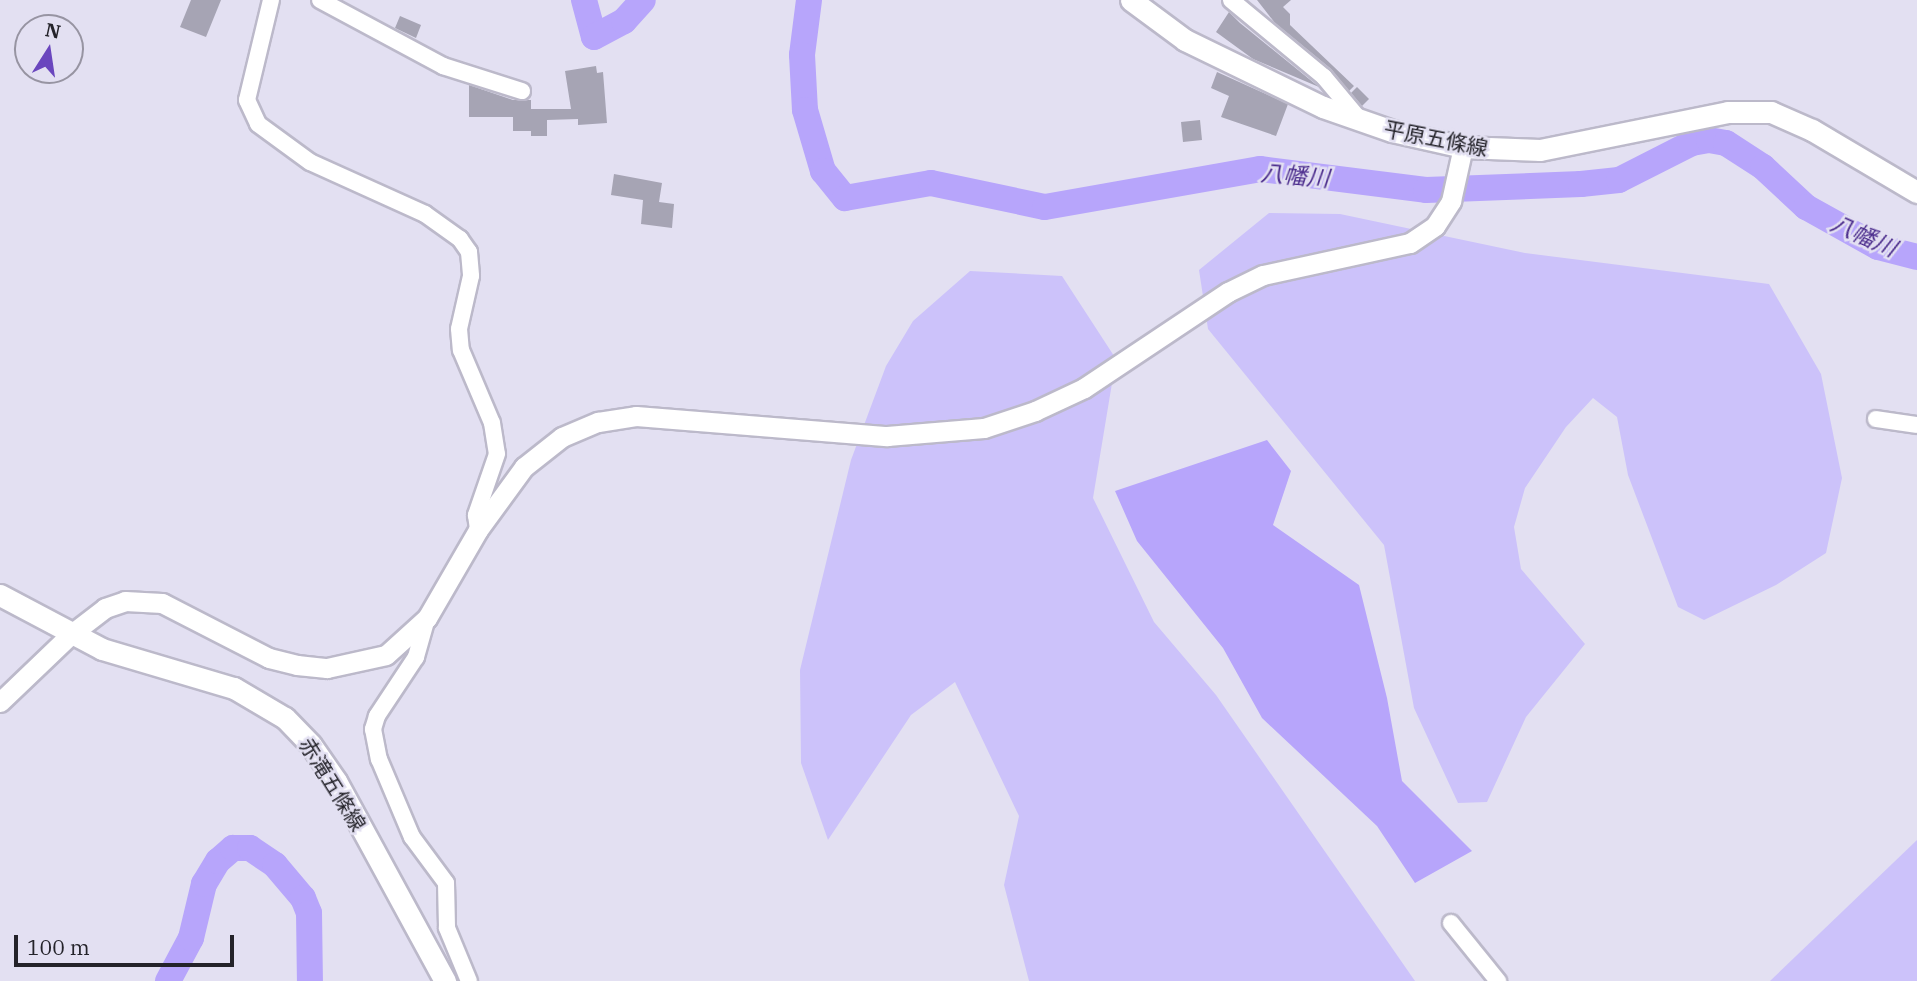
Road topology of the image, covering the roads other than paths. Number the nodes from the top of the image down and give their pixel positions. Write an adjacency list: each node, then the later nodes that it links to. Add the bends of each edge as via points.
1 (271, 0): 11 (street, via 247,100 258,124 310,162 425,214 460,239 469,252 472,268 459,329 461,350 492,423 496,454 476,515)
2 (320, 0): 5 (street, via 453,71)
3 (1131, 0): 6 (main road, 平原五條線, via 1185,40)
4 (1231, 0): 6 (street, via 1324,76)
5 (522, 91)
6 (1362, 122): 7 (main road, 平原五條線)
7 (1463, 147): 8 (main road, 平原五條線, via 1540,150 1728,111 1771,113 1812,130); 11 (street, via 1451,201 1435,226 1410,243 1291,266 1228,292 1084,388 1022,416 971,430 887,436 617,418 580,429 536,455 513,478)
8 (1917, 192)
9 (1876, 419): 10 (street)
10 (1917, 425)
11 (478, 530): 13 (street)
12 (0, 595): 14 (main road, 赤滝五條線)
13 (427, 618): 14 (street, via 386,655 327,668 270,658 212,625 150,600 115,604); 18 (street, via 416,657 373,729 379,759 412,837 446,883 447,928)
14 (70, 635): 15 (street); 17 (main road, 赤滝五條線, via 135,662 234,688 270,707 299,731 335,781)
15 (0, 702)
16 (1451, 923): 19 (street)
17 (446, 981)
18 (469, 981)
19 (1498, 981)

